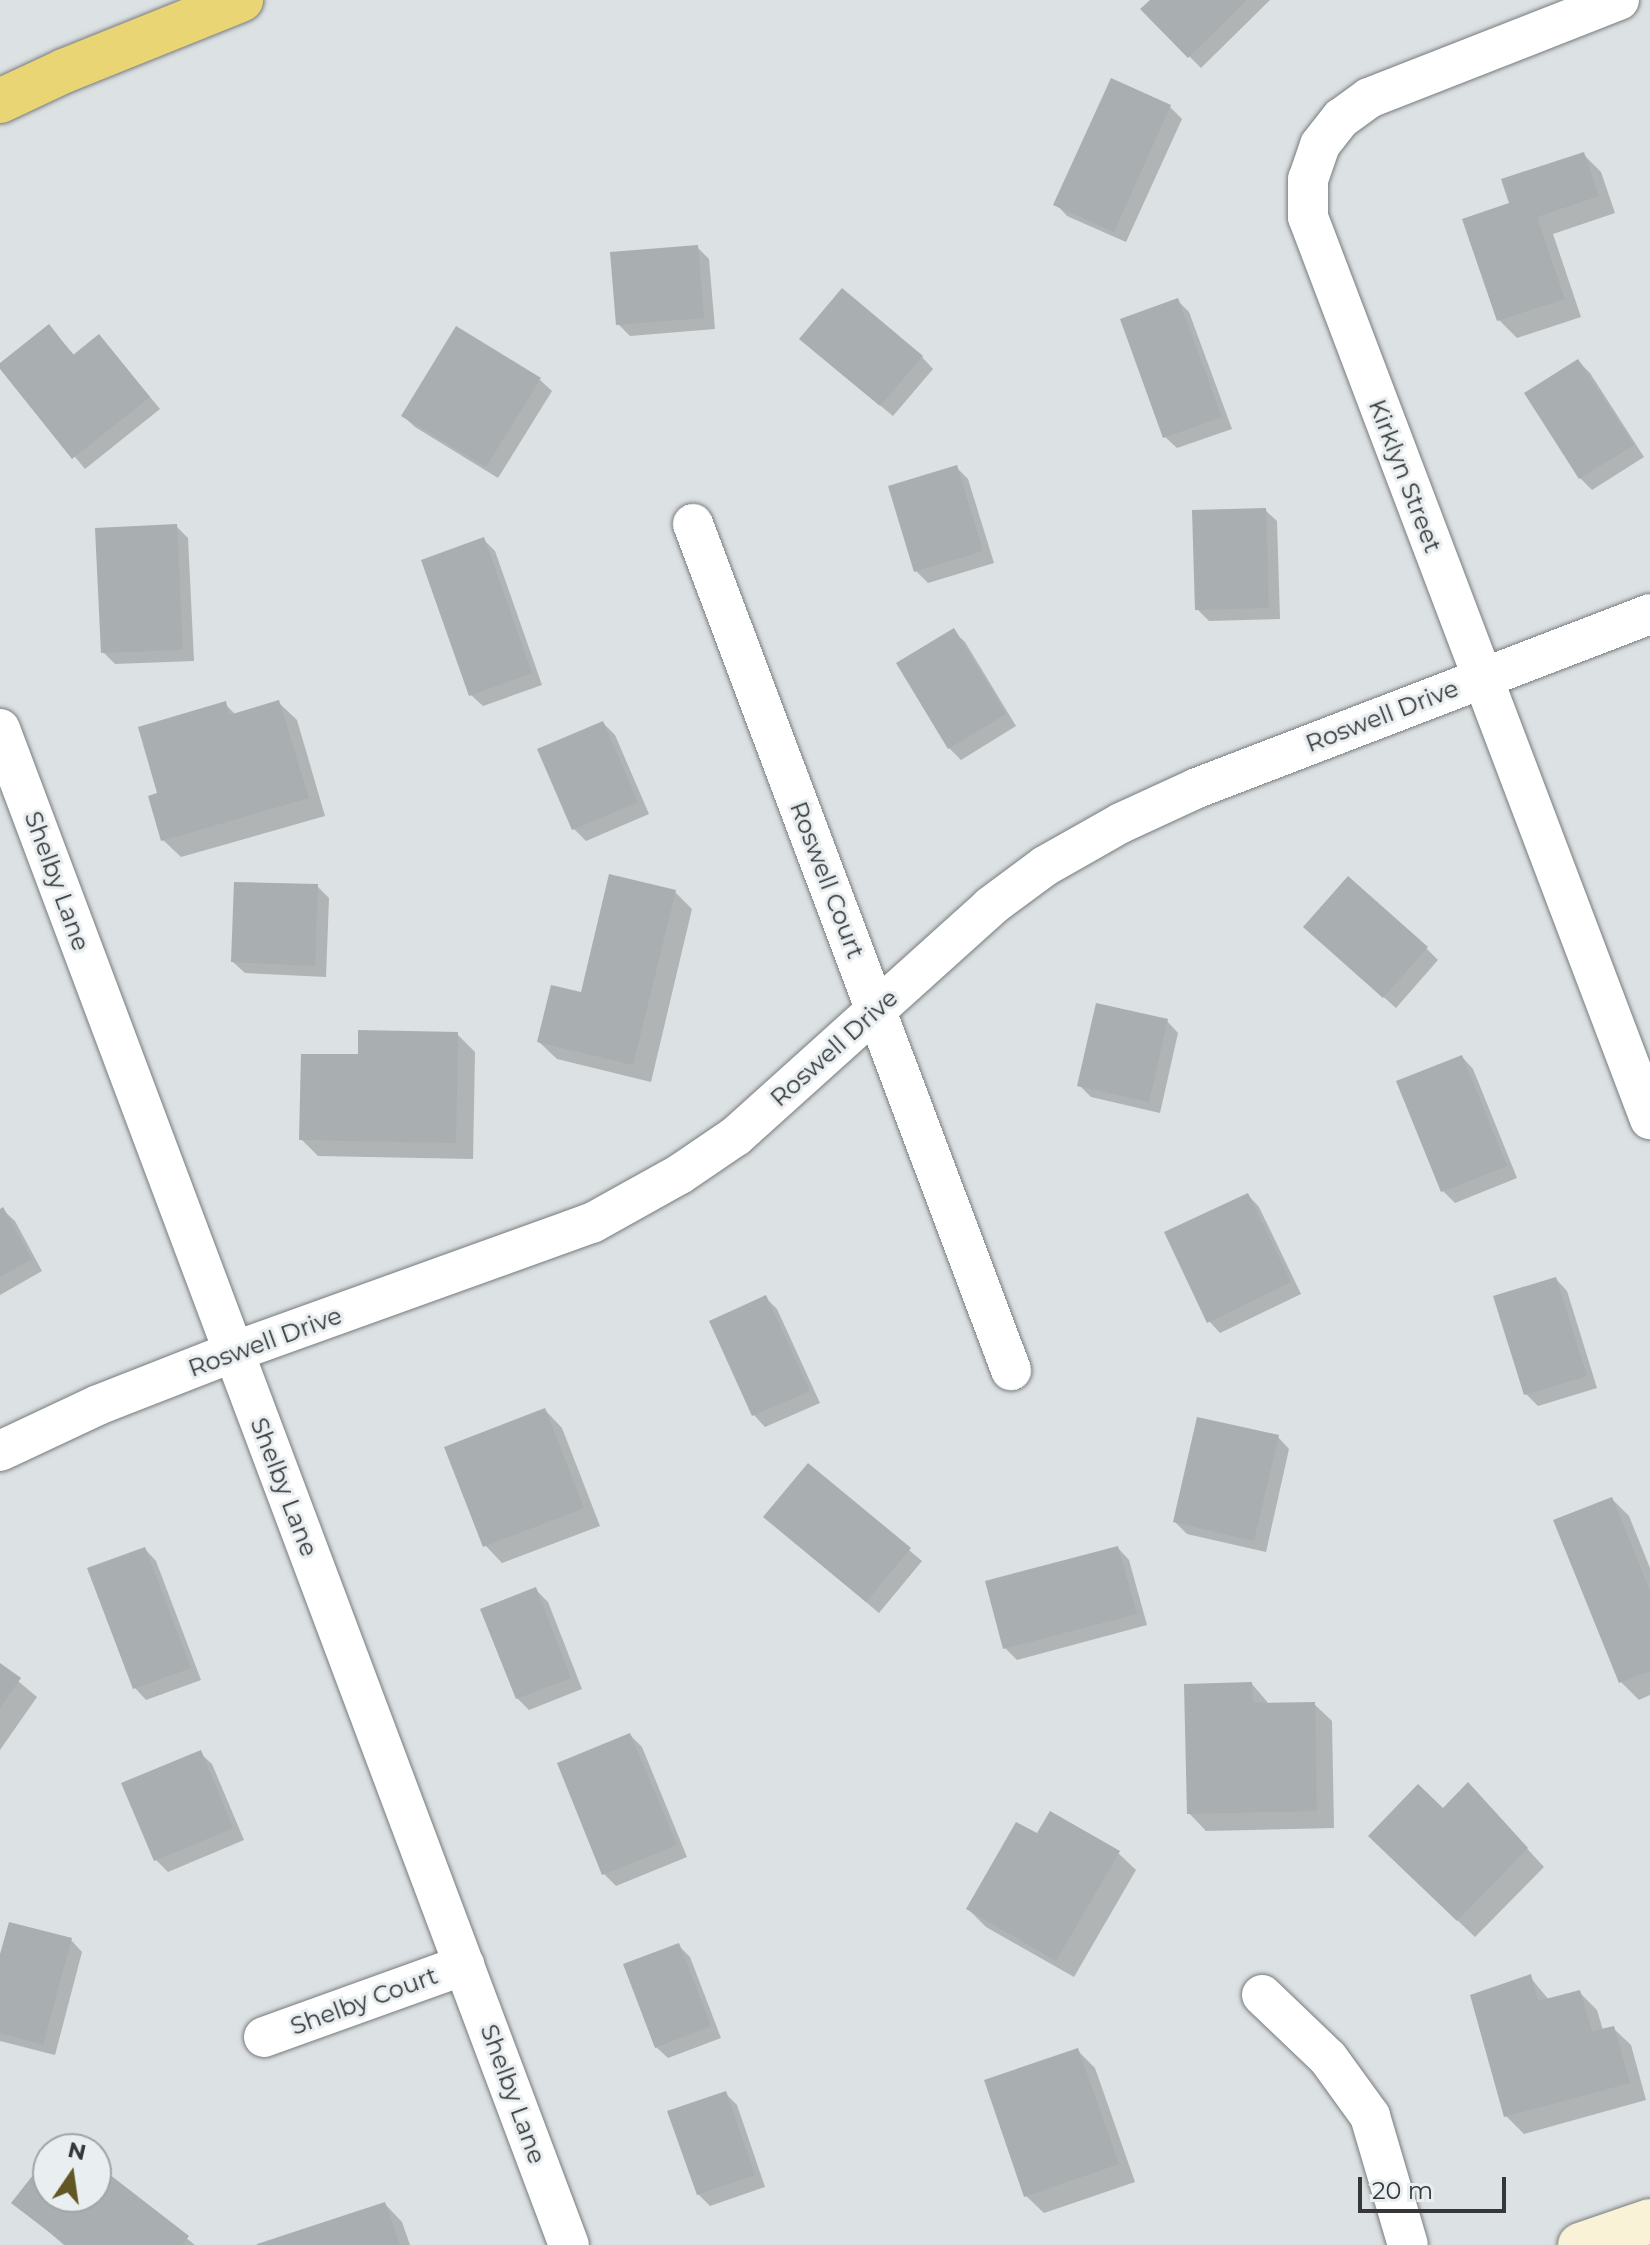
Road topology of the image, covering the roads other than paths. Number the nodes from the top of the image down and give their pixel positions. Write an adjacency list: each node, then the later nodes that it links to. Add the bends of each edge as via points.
1 (241, 0): 3 (highway)
2 (1619, 0): 6 (street, Kirklyn Street, via 1369,98 1341,118 1320,145 1308,179 1308,217)
3 (0, 101)
4 (693, 524): 9 (street, Roswell Court)
5 (1650, 614): 6 (street, Roswell Drive)
6 (1484, 677): 9 (street, Roswell Drive, via 1197,788 1121,823 1045,866 991,906); 10 (street, Kirklyn Street)
7 (0, 729): 8 (street, Shelby Lane)
8 (15, 814): 11 (street, Shelby Lane)
9 (876, 1009): 11 (street, Roswell Drive, via 736,1136 592,1223); 12 (street, Roswell Court)
10 (1650, 1119)
11 (233, 1352): 13 (street, Roswell Drive, via 98,1405); 14 (street, Shelby Lane)
12 (1011, 1370)
13 (0, 1451)
14 (464, 1965): 16 (street, Shelby Court); 18 (street, Shelby Lane)
15 (1262, 1995): 19 (street, via 1328,2058 1370,2116)
16 (264, 2037)
17 (1650, 2221): 20 (main road)
18 (569, 2245)
19 (1408, 2245)
20 (1580, 2245)

